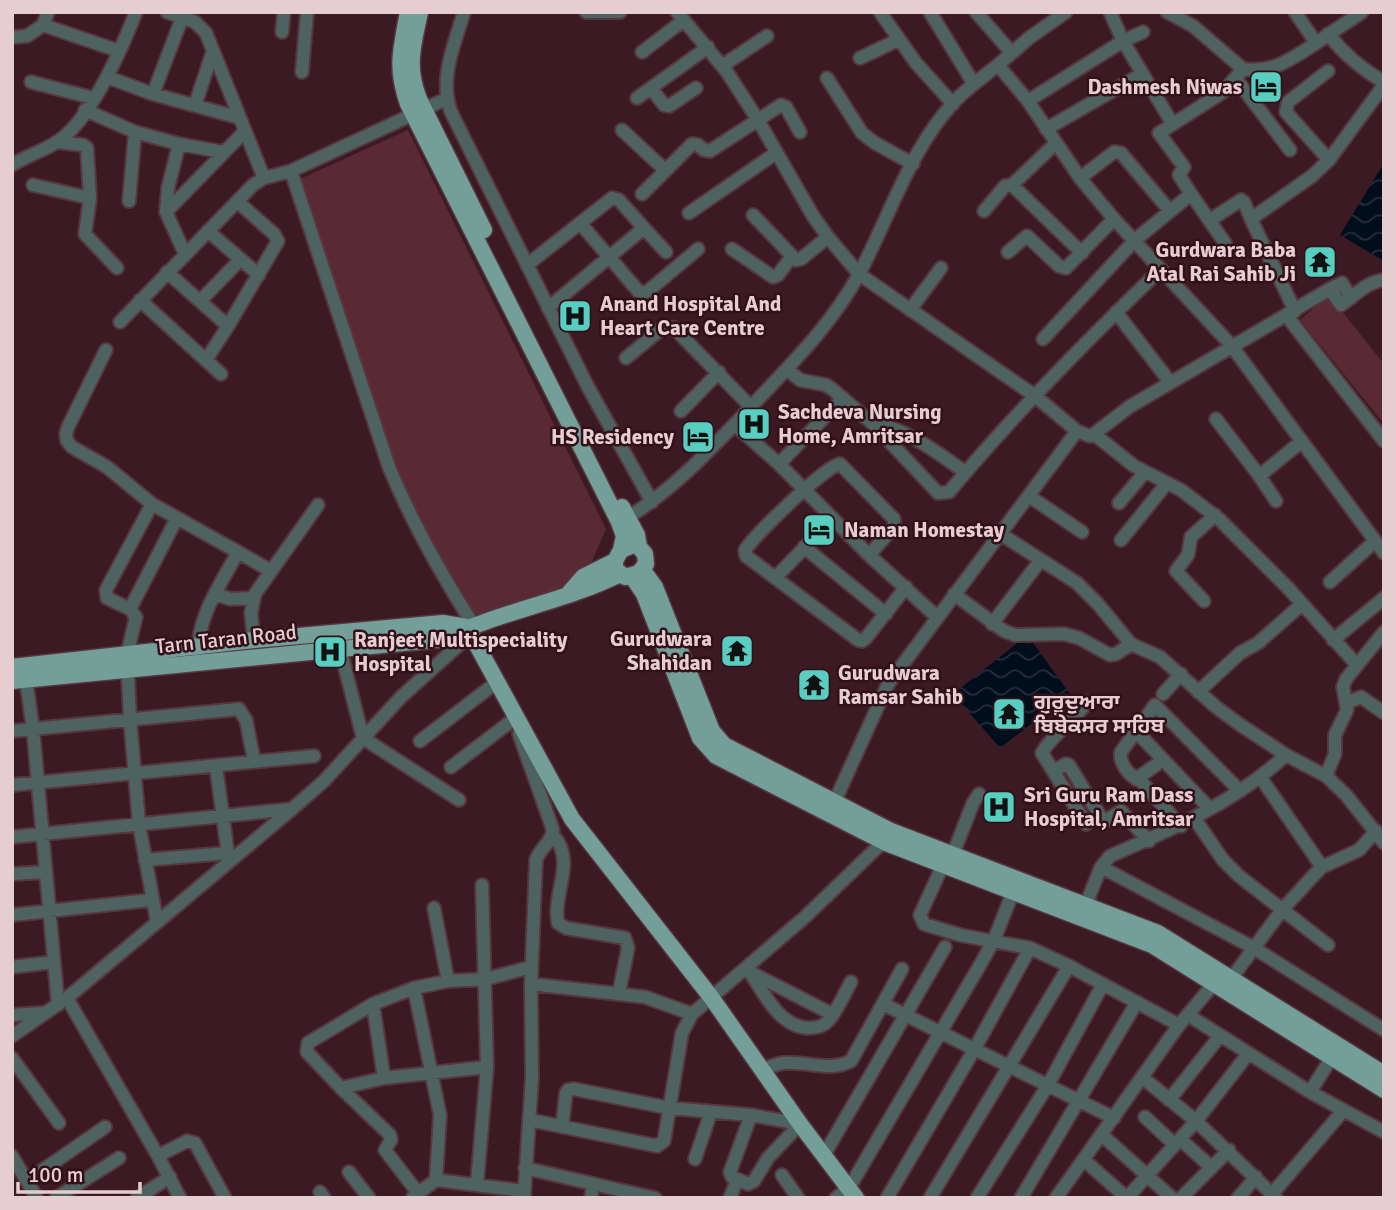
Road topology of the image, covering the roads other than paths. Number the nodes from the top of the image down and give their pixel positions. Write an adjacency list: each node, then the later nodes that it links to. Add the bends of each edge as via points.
1 (48, 12): 21 (street)
2 (136, 12): 31 (street)
3 (167, 12): 20 (street)
4 (284, 12): 22 (street)
5 (307, 12): 39 (street)
6 (408, 12): 57 (main road, via 400,80)
7 (420, 12): 57 (main road, via 411,66)
8 (464, 12): 52 (street, via 446,73)
9 (586, 12): 10 (street)
10 (620, 12)
11 (880, 12): 27 (street)
12 (930, 12): 46 (street)
13 (976, 12): 34 (street)
14 (1066, 12): 34 (street)
15 (1110, 12): 28 (street)
16 (1167, 12): 41 (street, via 1193,26)
17 (1295, 12): 29 (street)
18 (1362, 12): 24 (street)
19 (681, 16): 30 (street); 33 (street)
20 (182, 18): 32 (street, via 201,26); 49 (street)
21 (43, 25): 26 (street, via 27,36); 31 (street)
22 (282, 32)
23 (1143, 32): 28 (street)
24 (1328, 34): 29 (street); 45 (street, via 1356,64)
25 (767, 36): 37 (street)
26 (12, 37)
27 (898, 40): 35 (street); 54 (street)
28 (1123, 41): 40 (street); 53 (street)
29 (1316, 43): 41 (street, via 1285,64)
30 (708, 47): 37 (street); 47 (street)
31 (119, 51): 42 (street)
32 (213, 51): 55 (street); 58 (street)
33 (642, 52)
34 (1011, 52): 36 (street)
35 (860, 58)
36 (998, 65): 46 (street); 53 (street)
37 (722, 66): 59 (street)
38 (1328, 71): 72 (street, via 1285,107)
39 (302, 72)
40 (1142, 74): 60 (street); 61 (street)
41 (1240, 74): 60 (street, via 1223,92); 69 (street)
42 (107, 77): 49 (street); 50 (street)
43 (827, 78): 73 (street, via 862,132)
44 (31, 82): 50 (street)
45 (1384, 83): 72 (street)
46 (974, 84): 54 (street)
47 (652, 88): 48 (street, via 665,106); 51 (street)
48 (696, 88)
49 (153, 94): 55 (street)
50 (93, 98): 56 (street)
51 (638, 98)
52 (446, 99): 57 (street); 109 (street)
53 (1028, 101): 61 (street)
54 (953, 104): 73 (street)
55 (195, 105): 58 (street)
56 (85, 110): 64 (street); 66 (street, via 76,126)
57 (419, 112): 76 (street); 159 (main road); 171 (main road, via 619,522)
58 (240, 118): 63 (street)
59 (758, 120): 65 (street, via 783,105); 71 (street); 75 (street, via 710,150 692,145)
60 (1172, 123): 82 (street, via 1160,130 1159,136 1184,167 1179,175)
61 (1046, 129): 67 (street)
62 (622, 130): 75 (street)
63 (245, 131): 70 (street); 77 (street)
64 (135, 132): 68 (street); 84 (street)
65 (800, 132)
66 (55, 142): 74 (street); 83 (street, via 87,148)
67 (1056, 143): 78 (street); 80 (street)
68 (179, 144): 70 (street); 88 (street)
69 (1290, 150)
70 (223, 152): 88 (street)
71 (776, 153): 89 (street); 97 (street)
72 (1329, 160): 92 (street)
73 (912, 164): 114 (street)
74 (12, 165)
75 (665, 170): 81 (street)
76 (291, 171): 77 (street); 186 (street, via 389,467 412,522)
77 (264, 178): 85 (street)
78 (1080, 178): 87 (street, via 1118,152); 91 (street)
79 (33, 185): 83 (street)
80 (1012, 185): 86 (street, via 1005,186); 104 (street)
81 (642, 194)
82 (1191, 194): 87 (street); 93 (street)
83 (90, 198): 110 (street, via 85,234)
84 (129, 201)
85 (238, 202): 96 (street); 115 (street, via 277,237 277,246)
86 (984, 211)
87 (1170, 211): 98 (street)
88 (166, 212): 105 (street)
89 (689, 213)
90 (753, 215): 106 (street)
91 (1114, 219): 98 (street); 104 (street)
92 (1251, 219): 93 (street, via 1241,200); 122 (street)
93 (1210, 220): 99 (street)
94 (580, 223): 95 (street, via 616,198); 107 (street); 109 (street)
95 (644, 228): 102 (street); 107 (street)
96 (208, 231): 105 (street); 108 (street)
97 (828, 237): 106 (street, via 801,259); 114 (street)
98 (1135, 240): 112 (street); 125 (street)
99 (1225, 243)
100 (698, 249): 107 (street, via 643,293)
101 (732, 250): 106 (street, via 773,277)
102 (666, 252)
103 (1008, 252): 104 (street, via 1027,236 1063,267 1069,267)
104 (1082, 253)
105 (185, 254): 113 (street)
106 (792, 256)
107 (608, 258): 119 (street)
108 (240, 260): 115 (street); 118 (street)
109 (527, 265): 119 (street)
110 (117, 268)
111 (942, 268): 120 (street)
112 (1161, 269): 121 (street); 126 (street)
113 (167, 272): 117 (street); 118 (street)
114 (859, 274): 120 (street); 130 (street, via 817,338)
115 (259, 275): 124 (street)
116 (1384, 280): 122 (street, via 1341,305 1330,289)
117 (140, 300): 123 (street); 129 (street)
118 (200, 300): 124 (street)
119 (548, 307): 153 (street)
120 (910, 310): 134 (street)
121 (1116, 312): 133 (street); 134 (street)
122 (1290, 313): 126 (street); 144 (street)
123 (120, 322)
124 (228, 326): 129 (street)
125 (1043, 339)
126 (1231, 345): 133 (street); 143 (street)
127 (106, 350): 155 (street, via 68,427 67,441)
128 (626, 358): 131 (street, via 661,329 674,327)
129 (206, 360): 132 (street)
130 (788, 370): 135 (street, via 800,380 826,385); 136 (street)
131 (719, 372): 136 (street); 137 (street)
132 (221, 374)
133 (1170, 382): 142 (street)
134 (1035, 396): 141 (street); 146 (street)
135 (843, 398): 139 (street); 145 (street)
136 (751, 407): 140 (street)
137 (681, 411)
138 (1216, 419): 148 (street)
139 (872, 423): 146 (street, via 908,434); 146 (street, via 938,493 949,492)
140 (735, 425): 145 (street); 153 (street)
141 (1077, 431): 142 (street); 151 (street)
142 (1094, 435): 147 (street)
143 (1302, 441): 148 (street); 164 (street)
144 (1384, 441)
145 (779, 464): 150 (street)
146 (965, 472)
147 (1145, 472): 149 (street); 154 (street)
148 (1258, 474): 152 (street)
149 (1167, 483): 157 (street); 163 (street)
150 (803, 490): 160 (street); 169 (street, via 835,464 844,466 894,519 894,527); 173 (street, via 745,550)
151 (1030, 496): 161 (street); 162 (street)
152 (1276, 500)
153 (652, 502): 159 (street)
154 (1119, 503)
155 (152, 504): 158 (street); 182 (street, via 106,590 107,598)
156 (318, 505): 172 (street)
157 (1214, 515): 180 (street, via 1191,537 1188,555 1177,571); 181 (street)
158 (177, 517): 167 (street); 182 (street)
159 (627, 517): 165 (main road)
160 (832, 519): 166 (street); 169 (street)
161 (999, 533): 170 (street); 177 (street)
162 (1082, 533)
163 (1121, 540)
164 (1375, 541): 168 (street); 174 (street)
165 (639, 547): 171 (main road, via 633,545); 171 (main road, via 646,564)
166 (804, 547): 173 (street); 183 (street)
167 (238, 551): 172 (street); 176 (street)
168 (1384, 553)
169 (869, 555): 175 (street)
170 (1040, 561): 185 (street); 191 (street, via 1077,583)
171 (626, 566): 186 (main road, via 583,577 569,593); 228 (main road, via 655,587 712,731 724,746); 241 (main road, via 643,594 700,738 716,756)
172 (271, 571): 178 (street)
173 (775, 578): 183 (street, via 858,640 866,638)
174 (1330, 582)
175 (906, 587): 183 (street); 184 (street)
176 (216, 594): 178 (street, via 230,599); 193 (street, via 202,620)
177 (954, 594): 184 (street); 185 (street)
178 (254, 598): 189 (street)
179 (1384, 598): 190 (street)
180 (1203, 601)
181 (1302, 604): 190 (street); 200 (street)
182 (130, 609): 194 (street, via 136,617)
183 (886, 614)
184 (937, 617): 228 (street, via 888,684)
185 (992, 624): 191 (street, via 1015,635 1050,633 1079,638 1110,655)
186 (471, 629): 187 (main road); 199 (main road); 210 (street)
187 (443, 631): 189 (main road, Tarn Taran Road); 192 (main road, Tarn Taran Road)
188 (1384, 632): 195 (street)
189 (254, 640): 193 (main road, Tarn Taran Road)
190 (1334, 640): 195 (street)
191 (1131, 644): 197 (street, via 1160,657)
192 (340, 649): 193 (main road, Tarn Taran Road); 210 (street)
193 (198, 654): 194 (main road, Tarn Taran Road)
194 (128, 662): 196 (main road, Tarn Taran Road); 198 (main road, Tarn Taran Road); 206 (street)
195 (1356, 664): 203 (street, via 1343,687)
196 (12, 667)
197 (1181, 674): 200 (street); 201 (street)
198 (19, 681): 207 (street)
199 (497, 681): 204 (main road); 211 (street)
200 (1198, 692): 212 (street)
201 (1163, 694)
202 (1088, 702): 218 (street, via 1042,750)
203 (1346, 703): 205 (street, via 1361,698); 220 (street, via 1335,735 1334,761)
204 (511, 713): 217 (street); 238 (street); 279 (main road, via 572,819)
205 (1384, 713)
206 (130, 718): 207 (street); 214 (street, via 239,709 246,720); 219 (street)
207 (33, 729): 208 (street); 223 (street)
208 (12, 731)
209 (1136, 731): 215 (street); 222 (street, via 1120,758); 225 (street, via 1155,705)
210 (363, 738): 227 (street); 229 (street)
211 (420, 741)
212 (1286, 755): 220 (street); 221 (street)
213 (314, 756): 214 (street)
214 (254, 760): 216 (street)
215 (1163, 760): 222 (street); 230 (street)
216 (216, 766): 219 (street); 231 (street)
217 (452, 767)
218 (1053, 771): 234 (street); 240 (street, via 1069,765 1102,819 1121,811)
219 (134, 773): 223 (street); 233 (street)
220 (1326, 776): 236 (street)
221 (1261, 778): 225 (street); 247 (street)
222 (1139, 779): 235 (street)
223 (37, 783): 224 (street); 237 (street)
224 (12, 785)
225 (1240, 791): 230 (street)
226 (979, 794): 245 (street)
227 (459, 800)
228 (834, 803): 245 (main road)
229 (292, 809): 231 (street); 243 (street)
230 (1210, 809): 232 (street)
231 (223, 816): 233 (street); 243 (street)
232 (1195, 819): 235 (street); 255 (street, via 1223,860)
233 (139, 824): 237 (street); 244 (street)
234 (1086, 824)
235 (1181, 826): 240 (street)
236 (1376, 831): 242 (street); 247 (street, via 1359,850)
237 (41, 834): 239 (street); 249 (street)
238 (553, 835): 268 (street, via 536,860); 278 (street, via 564,858 558,923 625,938 628,948)
239 (12, 837)
240 (1149, 841): 246 (street, via 1110,856)
241 (883, 842): 245 (main road); 270 (street)
242 (1384, 843)
243 (228, 857): 244 (street); 259 (street)
244 (145, 860): 253 (street)
245 (948, 860): 248 (main road); 260 (street, via 920,920 960,935)
246 (1101, 867): 257 (street); 263 (street)
247 (1322, 867): 255 (street)
248 (978, 871): 252 (main road); 257 (main road)
249 (45, 872): 250 (street); 256 (street)
250 (12, 874)
251 (482, 885): 271 (street)
252 (1013, 892): 257 (main road); 260 (street)
253 (152, 900): 256 (street); 259 (street)
254 (434, 908): 273 (street)
255 (1283, 910): 261 (street); 263 (street)
256 (50, 911): 258 (street); 265 (street)
257 (1083, 911): 272 (main road)
258 (12, 915)
259 (156, 922): 280 (street)
260 (994, 940): 264 (street); 292 (street)
261 (1328, 945)
262 (945, 947): 289 (street)
263 (1254, 947): 272 (street); 291 (street)
264 (1030, 948): 266 (street); 295 (street)
265 (54, 962): 267 (street); 280 (street)
266 (1069, 966): 276 (street); 300 (street)
267 (12, 967)
268 (531, 967): 271 (street); 275 (street)
269 (902, 969): 283 (street)
270 (749, 970): 279 (street); 286 (street); 286 (street, via 787,1021 811,1028 822,1026)
271 (486, 979): 273 (street); 299 (street)
272 (1223, 979): 287 (street); 297 (main road); 303 (main road)
273 (448, 981): 277 (street)
274 (851, 982): 286 (street)
275 (531, 984): 278 (street); 318 (street)
276 (1103, 984): 281 (street); 306 (street)
277 (414, 988): 282 (street); 302 (street)
278 (620, 993): 285 (street)
279 (711, 997): 285 (street); 301 (main road)
280 (63, 1002): 284 (street); 329 (street)
281 (1137, 1002): 290 (street); 311 (street)
282 (373, 1004): 304 (street); 307 (street, via 306,1047)
283 (883, 1004): 289 (street); 301 (street, via 851,1061 844,1065 785,1063)
284 (47, 1013): 288 (street); 293 (street)
285 (692, 1014): 312 (street, via 682,1033)
286 (832, 1014)
287 (1188, 1014): 290 (street); 294 (street)
288 (12, 1015)
289 (906, 1016): 292 (street); 328 (street)
290 (1179, 1025): 305 (street)
291 (1384, 1030)
292 (939, 1032): 295 (street); 348 (street)
293 (12, 1036)
294 (1220, 1036): 296 (street); 310 (street)
295 (974, 1050): 300 (street); 361 (street)
296 (1248, 1054): 309 (street); 319 (street)
297 (1332, 1057): 308 (main road); 309 (street)
298 (12, 1058): 320 (street)
299 (486, 1067): 302 (street); 344 (street)
300 (1010, 1067): 306 (street); 362 (street)
301 (761, 1070): 321 (main road)
302 (431, 1071): 304 (street); 341 (street, via 440,1115)
303 (1384, 1074)
304 (384, 1078): 307 (street)
305 (1143, 1078): 310 (street); 317 (street)
306 (1048, 1086): 311 (street); 363 (street)
307 (341, 1088): 349 (street, via 390,1135 385,1150)
308 (1384, 1090)
309 (1310, 1092): 313 (street)
310 (1169, 1100): 319 (street)
311 (1079, 1101): 317 (street); 364 (street)
312 (669, 1108): 314 (street); 323 (street, via 664,1141 657,1146); 323 (street, via 568,1090)
313 (1343, 1111): 324 (street); 350 (street)
314 (710, 1112): 315 (street); 331 (street)
315 (751, 1115): 321 (street); 342 (street, via 730,1172)
316 (1145, 1117): 326 (street)
317 (1114, 1118): 325 (street)
318 (530, 1120): 323 (street); 335 (street)
319 (1196, 1121): 326 (street); 327 (street)
320 (59, 1123)
321 (800, 1124): 328 (main road); 342 (street, via 768,1158 754,1181)
322 (105, 1127): 343 (street)
323 (562, 1127)
324 (1384, 1132)
325 (1102, 1135): 332 (street); 337 (street)
326 (1177, 1142): 334 (street); 337 (street)
327 (1228, 1150): 334 (street); 340 (street)
328 (824, 1155): 348 (main road)
329 (158, 1156): 339 (street); 355 (street, via 187,1141 195,1143)
330 (119, 1158): 352 (street)
331 (695, 1159)
332 (1084, 1160): 365 (street); 366 (street)
333 (14, 1162): 343 (street)
334 (1212, 1167): 368 (street)
335 (525, 1168): 345 (street); 346 (street)
336 (349, 1172): 356 (street)
337 (1149, 1174): 366 (street); 367 (street)
338 (782, 1175): 360 (street)
339 (170, 1177): 353 (street); 354 (street)
340 (1256, 1177): 350 (street); 369 (street)
341 (436, 1180): 344 (street); 349 (street)
342 (737, 1180): 359 (street)
343 (27, 1181): 351 (street)
344 (477, 1184): 346 (street)
345 (593, 1184): 347 (street); 357 (street)
346 (524, 1194)
347 (624, 1194): 358 (street)
348 (847, 1194)
349 (415, 1195)
350 (1274, 1196)
351 (37, 1198)
352 (56, 1198)
353 (137, 1198)
354 (180, 1198)
355 (225, 1198)
356 (369, 1198)
357 (592, 1198)
358 (655, 1198)
359 (730, 1198)
360 (799, 1198)
361 (887, 1198)
362 (930, 1198)
363 (977, 1198)
364 (1021, 1198)
365 (1056, 1198)
366 (1127, 1198)
367 (1172, 1198)
368 (1181, 1198)
369 (1238, 1198)

